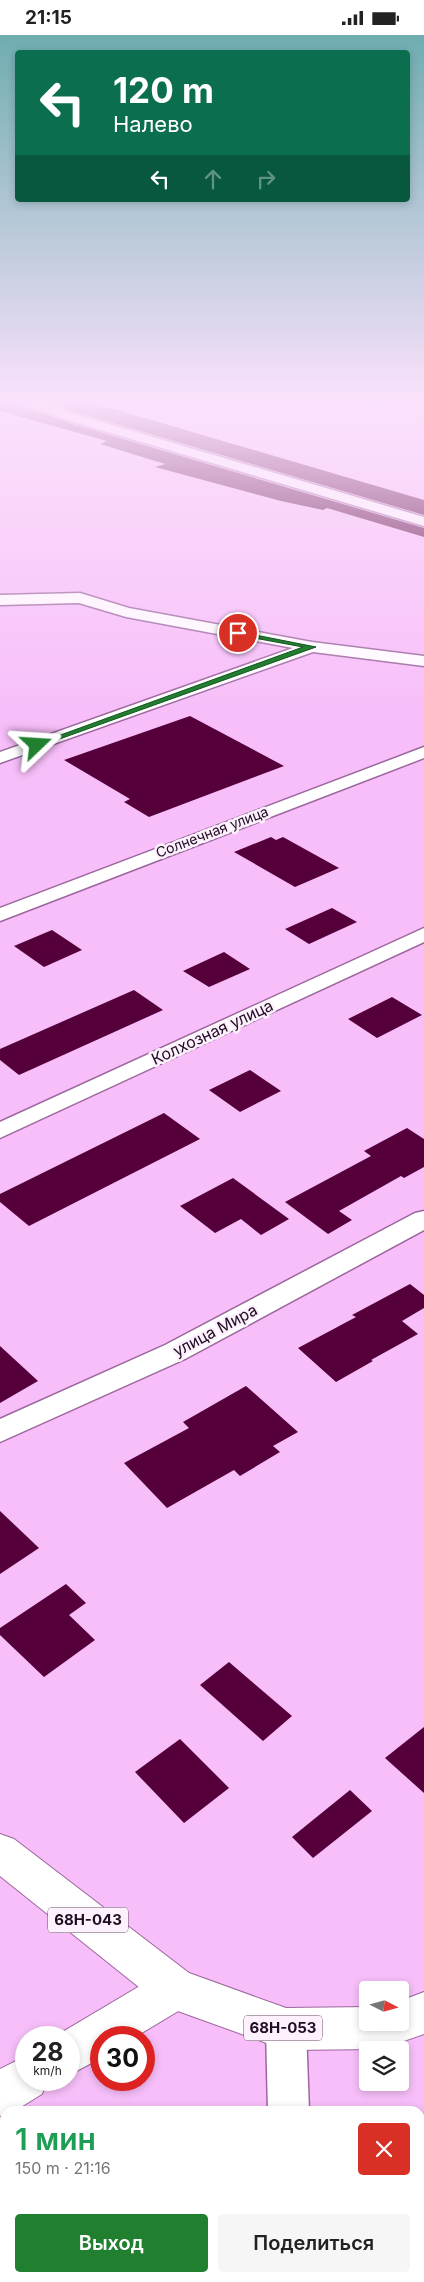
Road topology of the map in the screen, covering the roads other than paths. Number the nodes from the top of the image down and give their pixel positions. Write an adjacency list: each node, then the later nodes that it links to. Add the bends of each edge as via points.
1 (363, 504): 2 (street)
2 (424, 522)
3 (0, 600): 4 (street, via 80,598 126,612)
4 (312, 647): 5 (street); 7 (street)
5 (424, 661)
6 (424, 752): 8 (street, Солнечная улица)
7 (0, 758)
8 (0, 915)
9 (424, 934): 10 (street, Колхозная улица)
10 (0, 1131)
11 (424, 1219): 12 (street, улица Мира, via 175,1352)
12 (0, 1431)
13 (0, 1852): 14 (main road, 68Н-043)
14 (175, 1989): 18 (main road, 68Н-053); 19 (main road)
15 (424, 2013): 16 (main road, 68Н-053)
16 (409, 2018)
17 (359, 2028): 18 (main road, 68Н-053)
18 (286, 2029): 22 (street)
19 (80, 2046)
20 (15, 2085): 21 (main road)
21 (0, 2094)
22 (289, 2106)

